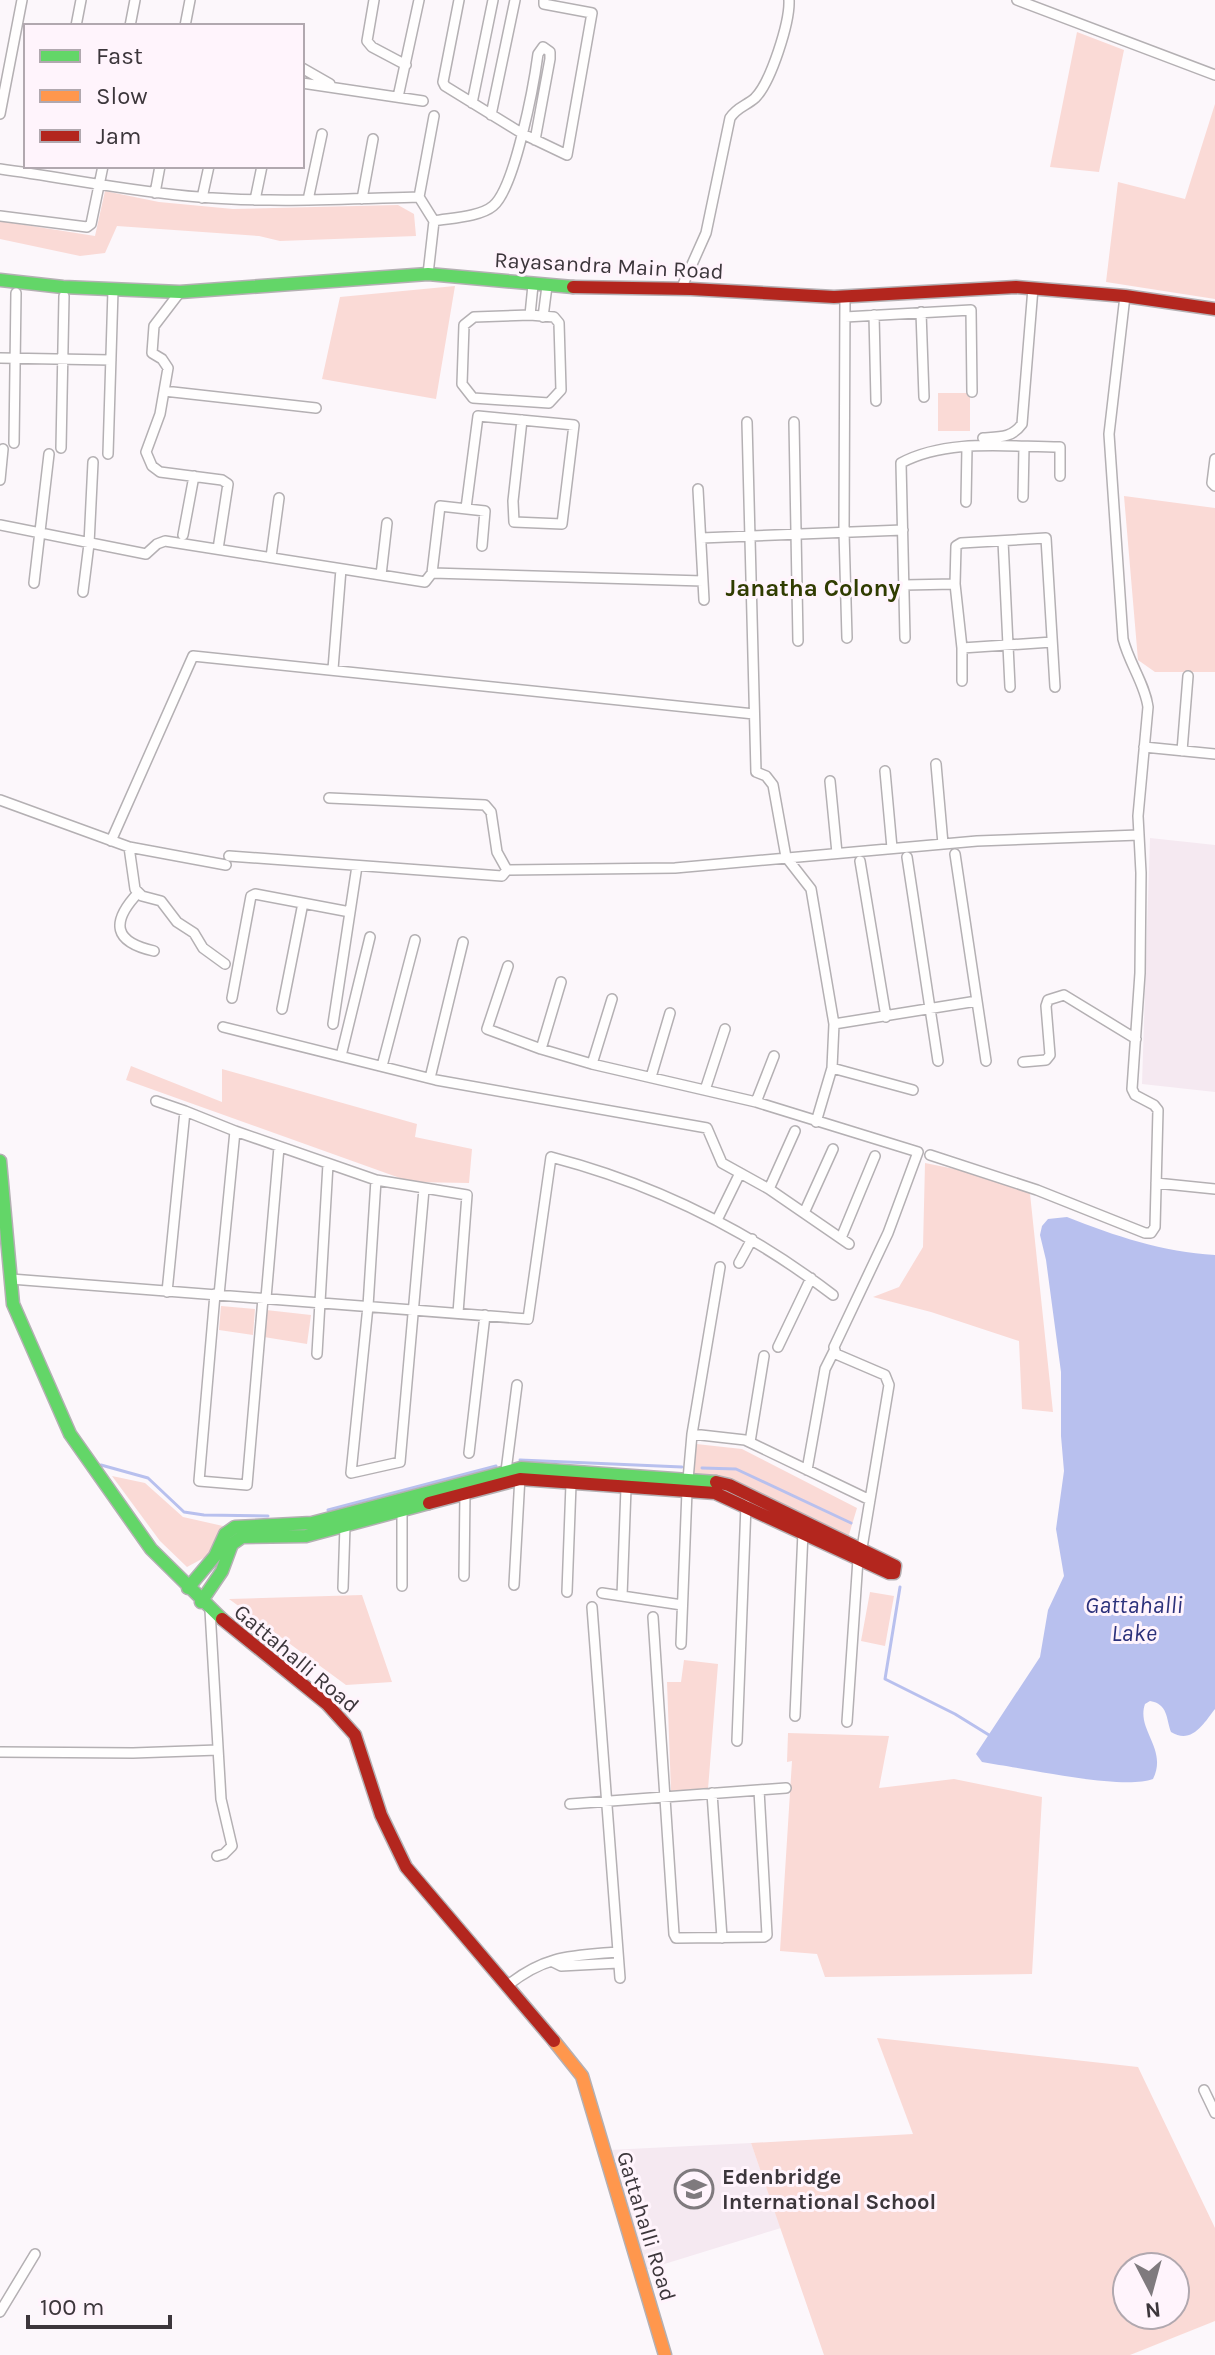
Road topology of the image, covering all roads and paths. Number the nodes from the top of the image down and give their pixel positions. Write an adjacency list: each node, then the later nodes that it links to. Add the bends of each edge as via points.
1 (22, 0): 24 (street)
2 (81, 0): 13 (street)
3 (135, 0): 14 (street)
4 (190, 0): 15 (street)
5 (374, 0): 16 (street, via 367,41)
6 (419, 0): 16 (street)
7 (459, 0): 23 (street, via 443,82)
8 (493, 0): 23 (street)
9 (515, 0): 25 (street)
10 (544, 0): 30 (street, via 592,13 567,155)
11 (789, 0): 50 (street, via 787,23 764,86 730,118 706,233)
12 (1017, 0): 18 (street)
13 (76, 24)
14 (130, 24)
15 (185, 24)
16 (406, 65): 21 (street)
17 (304, 69): 20 (street)
18 (1215, 75)
19 (304, 83): 20 (street)
20 (336, 88): 21 (street)
21 (398, 97): 22 (street)
22 (423, 101)
23 (472, 103): 25 (street)
24 (0, 114)
25 (491, 115): 28 (street)
26 (434, 116): 39 (street)
27 (322, 134): 43 (street)
28 (523, 134): 30 (street); 30 (street, via 538,54 548,48); 45 (street, via 491,208)
29 (373, 139): 41 (street)
30 (535, 140)
31 (103, 168): 37 (street)
32 (160, 168): 38 (street)
33 (209, 168): 40 (street)
34 (262, 168): 42 (street)
35 (0, 169): 36 (street)
36 (48, 170): 37 (street)
37 (99, 184): 38 (street); 44 (street, via 87,227)
38 (155, 193): 40 (street)
39 (419, 197): 41 (street); 45 (street)
40 (202, 198): 42 (street)
41 (362, 199): 43 (street)
42 (255, 200): 43 (street)
43 (308, 200)
44 (0, 216)
45 (434, 221): 46 (street)
46 (428, 274): 48 (street, Rayasandra Main Road); 52 (street, Rayasandra Main Road)
47 (0, 280): 51 (street, Rayasandra Main Road)
48 (540, 285): 50 (street, Rayasandra Main Road); 59 (street); 61 (street)
49 (1033, 288): 55 (street, Rayasandra Main Road); 56 (street, Rayasandra Main Road); 75 (street, via 1022,424 1006,437)
50 (681, 289): 55 (street, Rayasandra Main Road)
51 (113, 290): 52 (street, Rayasandra Main Road); 66 (street)
52 (180, 292): 67 (street, via 154,326 152,353 168,368)
53 (16, 293): 64 (street)
54 (64, 296): 65 (street)
55 (845, 296): 62 (street)
56 (1125, 296): 57 (street, Rayasandra Main Road); 129 (street, via 1109,434 1123,639 1147,696)
57 (1215, 309)
58 (921, 312): 60 (street); 68 (street, via 971,310); 69 (street)
59 (530, 315): 61 (street); 61 (street, via 474,317 464,325 462,384 473,398 549,403 557,398 559,323)
60 (874, 315): 62 (street); 70 (street)
61 (543, 317)
62 (845, 317): 97 (street)
63 (0, 358): 64 (street)
64 (15, 358): 65 (street); 76 (street)
65 (63, 359): 66 (street); 79 (street)
66 (111, 360): 82 (street)
67 (164, 391): 71 (street); 85 (street, via 146,452 160,472)
68 (972, 392)
69 (924, 397)
70 (876, 401)
71 (316, 408)
72 (522, 420): 72 (street, via 514,522 562,524 574,425); 93 (street, via 478,416)
73 (747, 422): 101 (street)
74 (794, 422): 98 (street)
75 (983, 438)
76 (14, 443)
77 (967, 447): 78 (street); 92 (street); 96 (street, via 927,451 901,463)
78 (1024, 447): 86 (street, via 1060,447); 90 (street)
79 (61, 448)
80 (3, 449): 87 (street)
81 (49, 454): 99 (street)
82 (108, 454)
83 (1215, 459): 88 (street)
84 (93, 462): 104 (street)
85 (194, 476): 100 (street); 106 (street, via 228,484)
86 (1060, 476)
87 (0, 480)
88 (1215, 486)
89 (698, 489): 102 (street)
90 (1023, 497)
91 (279, 498): 107 (street)
92 (966, 502)
93 (466, 508): 105 (street, via 485,511); 109 (street, via 440,506)
94 (387, 523): 110 (street)
95 (0, 525): 99 (street)
96 (903, 530): 97 (street); 114 (street)
97 (844, 532): 98 (street); 117 (street)
98 (796, 533): 101 (street); 119 (street)
99 (40, 534): 104 (street); 112 (street)
100 (183, 535)
101 (749, 535): 102 (street); 128 (street)
102 (701, 538): 111 (street)
103 (1003, 541): 113 (street, via 956,546); 120 (street, via 1046,538); 121 (street)
104 (89, 544): 106 (street, via 146,554 165,541); 115 (street)
105 (482, 546)
106 (218, 549): 107 (street)
107 (271, 557): 108 (street)
108 (341, 569): 110 (street); 123 (street)
109 (432, 573): 110 (street, via 425,582); 111 (street)
110 (381, 575)
111 (703, 581): 116 (street)
112 (34, 583)
113 (955, 584): 114 (street); 122 (street)
114 (904, 585): 118 (street)
115 (83, 592)
116 (704, 600)
117 (847, 638)
118 (905, 638)
119 (798, 641)
120 (1052, 642): 121 (street); 127 (street)
121 (1008, 645): 122 (street); 126 (street)
122 (962, 648): 125 (street)
123 (333, 669): 128 (street); 138 (street, via 193,656)
124 (1188, 676): 130 (street)
125 (962, 681)
126 (1010, 687)
127 (1055, 687)
128 (754, 714): 144 (street, via 756,772 773,785)
129 (1144, 747): 130 (street); 137 (street)
130 (1182, 751): 131 (street)
131 (1215, 754)
132 (936, 764): 139 (street)
133 (885, 771): 141 (street)
134 (830, 781): 142 (street)
135 (329, 798): 148 (street, via 485,805)
136 (0, 800): 138 (street)
137 (1139, 835): 139 (street); 170 (street)
138 (111, 841): 140 (street)
139 (943, 844): 141 (street)
140 (129, 847): 147 (street, via 228,860); 149 (street)
141 (892, 848): 142 (street)
142 (837, 853): 144 (street)
143 (955, 854): 161 (street)
144 (786, 857): 148 (street, via 675,868); 167 (street, via 811,889)
145 (907, 857): 163 (street)
146 (860, 861): 165 (street)
147 (357, 866): 148 (street, via 497,877); 151 (street)
148 (507, 870)
149 (138, 893): 155 (street, via 121,916 123,936 134,946); 156 (street, via 161,901 203,948)
150 (303, 903): 151 (street); 159 (street, via 251,896); 162 (street)
151 (350, 912): 166 (street)
152 (370, 937): 172 (street)
153 (415, 940): 178 (street)
154 (463, 942): 181 (street)
155 (154, 951)
156 (225, 964)
157 (508, 966): 171 (street, via 487,1029)
158 (561, 982): 171 (street)
159 (232, 998)
160 (612, 999): 177 (street)
161 (977, 1001): 163 (street); 175 (street)
162 (282, 1009)
163 (931, 1010): 165 (street); 174 (street)
164 (670, 1013): 180 (street)
165 (886, 1017): 167 (street)
166 (333, 1024)
167 (834, 1024): 179 (street)
168 (223, 1027): 172 (street)
169 (725, 1029): 182 (street)
170 (1136, 1039): 176 (street, via 1060,995 1046,1006 1050,1055); 198 (street, via 1132,1089 1154,1105 1159,1116)
171 (541, 1049): 177 (street)
172 (341, 1056): 178 (street)
173 (774, 1056): 185 (street)
174 (938, 1061)
175 (986, 1061)
176 (1023, 1062)
177 (592, 1064): 180 (street)
178 (382, 1066): 181 (street)
179 (832, 1068): 183 (street); 187 (street)
180 (651, 1077): 182 (street)
181 (430, 1078): 196 (street, via 707,1128 722,1163)
182 (705, 1090): 185 (street)
183 (913, 1090)
184 (156, 1101): 186 (street)
185 (756, 1102): 187 (street)
186 (185, 1111): 188 (street); 209 (street)
187 (816, 1122): 219 (street, via 918,1152)
188 (235, 1131): 190 (street); 210 (street)
189 (795, 1131): 200 (street)
190 (279, 1147): 195 (street); 212 (street)
191 (833, 1149): 202 (street)
192 (930, 1155): 198 (street, via 1145,1233 1155,1227)
193 (875, 1156): 202 (street, via 845,1241)
194 (0, 1161): 208 (street, Gattahalli Road)
195 (328, 1164): 197 (street); 213 (street)
196 (740, 1173): 200 (street); 203 (street)
197 (376, 1180): 199 (street); 214 (street)
198 (1156, 1183): 201 (street)
199 (424, 1189): 215 (street); 216 (street, via 467,1195)
200 (769, 1189): 202 (street)
201 (1215, 1189)
202 (804, 1213)
203 (717, 1220): 204 (street); 217 (street, via 638,1184 551,1157 528,1319)
204 (752, 1239): 205 (street); 207 (street)
205 (739, 1263)
206 (720, 1267): 223 (street)
207 (811, 1278): 211 (street); 218 (street)
208 (11, 1279): 209 (street); 242 (street, Gattahalli Road, via 13,1304 70,1434 151,1549)
209 (167, 1292): 210 (street)
210 (217, 1294): 212 (street); 212 (street, via 199,1481 247,1485)
211 (833, 1295)
212 (264, 1298): 213 (street)
213 (320, 1302): 214 (street); 220 (street)
214 (368, 1306): 215 (street); 215 (street, via 351,1473 400,1462)
215 (413, 1310): 216 (street)
216 (458, 1313): 217 (street)
217 (485, 1315): 225 (street)
218 (778, 1347)
219 (834, 1351): 226 (street, via 825,1369); 233 (street, via 888,1379)
220 (317, 1354)
221 (764, 1356): 224 (street)
222 (517, 1385): 227 (street)
223 (692, 1434): 224 (street); 230 (street)
224 (750, 1442): 226 (street)
225 (469, 1453)
226 (807, 1470): 233 (street)
227 (506, 1471): 228 (street); 242 (street, via 312,1523 235,1527)
228 (520, 1474): 229 (street); 230 (street); 232 (street); 240 (street)
229 (571, 1484): 231 (street); 244 (street)
230 (687, 1486): 231 (street); 234 (street); 238 (street, via 729,1485); 247 (street)
231 (626, 1488): 246 (street)
232 (465, 1493): 235 (street); 239 (street)
233 (870, 1500): 238 (street)
234 (746, 1505): 237 (street); 254 (street)
235 (402, 1510): 236 (street); 241 (street)
236 (345, 1526): 243 (street); 248 (street, via 306,1536 236,1540)
237 (803, 1532): 238 (street); 252 (street)
238 (860, 1554): 253 (street)
239 (464, 1576)
240 (514, 1585)
241 (402, 1586)
242 (188, 1588): 248 (street, Gattahalli Road)
243 (343, 1588)
244 (567, 1592)
245 (602, 1593): 246 (street)
246 (622, 1596): 247 (street)
247 (682, 1605): 251 (street)
248 (206, 1606): 255 (street); 267 (street, Gattahalli Road, via 327,1704 355,1735 381,1815 406,1867)
249 (592, 1607): 261 (street)
250 (653, 1617): 260 (street)
251 (681, 1644)
252 (795, 1716)
253 (847, 1722)
254 (737, 1741)
255 (218, 1750): 256 (street); 263 (street, via 221,1799 232,1846)
256 (0, 1752)
257 (786, 1788): 258 (street)
258 (759, 1790): 259 (street); 264 (street, via 769,1932 764,1937)
259 (712, 1793): 260 (street); 264 (street)
260 (663, 1796): 261 (street); 264 (street, via 674,1934 681,1939)
261 (607, 1800): 262 (street); 265 (street)
262 (570, 1804)
263 (217, 1856)
264 (722, 1938)
265 (618, 1958): 266 (street); 267 (street, via 561,1966 553,1962 530,1968)
266 (620, 1978)
267 (508, 1985): 272 (street, Gattahalli Road, via 582,2076)
268 (1204, 2090): 269 (street)
269 (1215, 2113)
270 (35, 2254): 271 (street)
271 (0, 2312)
272 (665, 2355)

